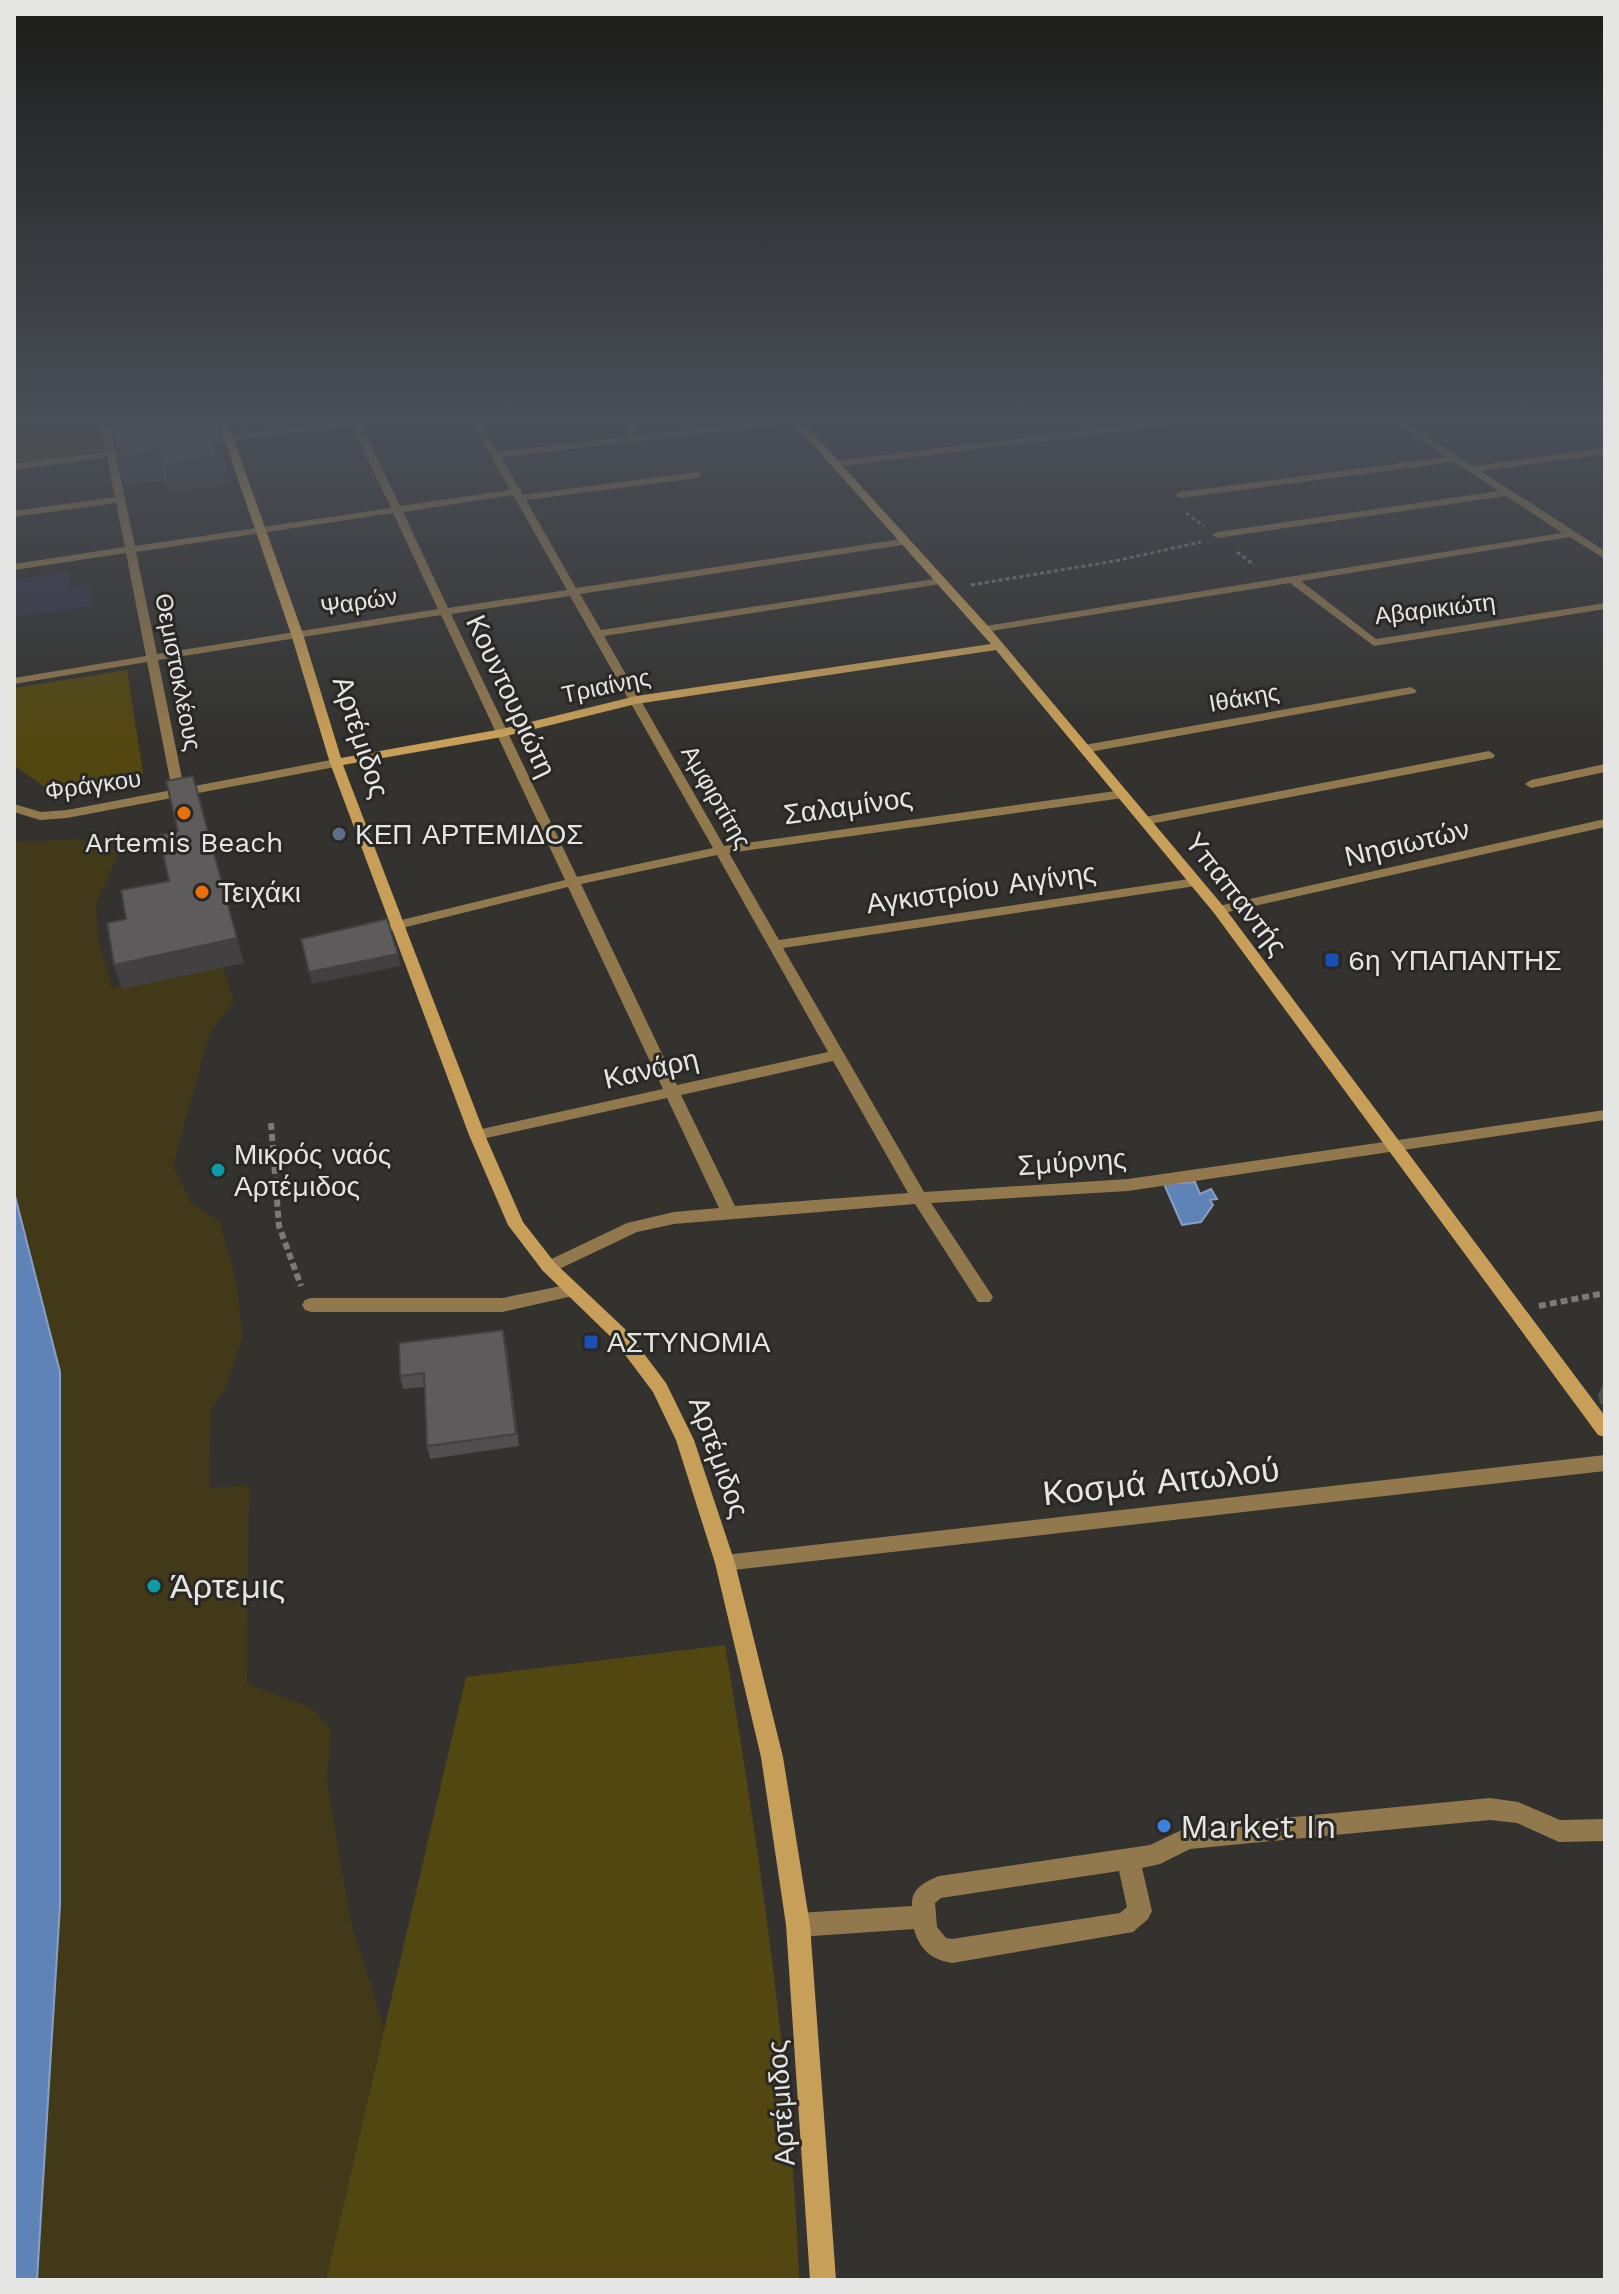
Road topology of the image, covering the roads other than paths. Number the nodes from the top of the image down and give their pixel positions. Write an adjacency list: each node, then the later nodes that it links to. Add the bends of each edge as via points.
1 (126, 525): 13 (street, Θεμιστοκλέους)
2 (260, 525): 9 (street, Αρτέμιδος)
3 (295, 525): 9 (street)
4 (404, 525): 20 (street, Κουντουριώτη)
5 (535, 525): 18 (street, Αμφιρτίτης)
6 (887, 525): 12 (street, Υπαπαντής)
7 (1286, 525): 11 (street)
8 (1558, 525): 10 (street)
9 (262, 530): 13 (street); 22 (street, Αρτέμιδος)
10 (1572, 534): 14 (street); 16 (street)
11 (1217, 535)
12 (902, 542): 17 (street, Υπαπαντής); 18 (street, Ψαρών)
13 (131, 550): 15 (street); 25 (street, Θεμιστοκλέους)
14 (1605, 555)
15 (14, 567)
16 (1292, 579): 19 (street, Αβαρικιώτη, via 1374,643); 21 (street)
17 (941, 581): 21 (street, Υπαπαντής); 23 (street)
18 (573, 591): 20 (street, Ψαρών); 23 (street, Αμφιρτίτης)
19 (1605, 606)
20 (444, 611): 22 (street, Ψαρών); 29 (street, Κουντουριώτη)
21 (985, 629): 24 (street, Υπαπαντής)
22 (297, 634): 25 (street, Ψαρών); 32 (street, Αρτέμιδος)
23 (597, 634): 28 (street, Αμφιρτίτης)
24 (998, 646): 28 (street, Τριαίνης); 30 (street, Υπαπαντής)
25 (153, 658): 26 (street, Ψαρών); 35 (street, Θεμιστοκλέους)
26 (14, 681)
27 (1411, 691): 30 (street, Ιθάκης)
28 (636, 700): 29 (street, Τριαίνης); 40 (street, Αμφιρτίτης)
29 (502, 733): 32 (street, Τριαίνης); 41 (street, Κουντουριώτη)
30 (1084, 749): 36 (street, Υπαπαντής)
31 (1489, 755): 38 (street)
32 (336, 763): 35 (street, Τριαίνης); 44 (street, Αρτέμιδος)
33 (1605, 768): 34 (street)
34 (1531, 784)
35 (179, 794): 37 (street, Φράγκου, via 54,815)
36 (1123, 794): 38 (street, Υπαπαντής); 40 (street, Σαλαμίνος)
37 (14, 808)
38 (1145, 821): 42 (street, Υπαπαντής)
39 (1601, 827): 43 (street, Νησιωτών)
40 (721, 850): 41 (street, Σαλαμίνος); 46 (street, Αμφιρτίτης)
41 (572, 882): 44 (street, Σαλαμίνος); 48 (street, Κουντουριώτη)
42 (1196, 882): 43 (street, Υπαπαντής); 46 (street, Αγκιστρίου Αιγίνης)
43 (1219, 910): 51 (street, Υπαπαντής)
44 (397, 926): 45 (street, Σαλαμίνος); 50 (street, Αρτέμιδος)
45 (369, 932)
46 (775, 945): 47 (street, Αμφιρτίτης)
47 (837, 1055): 48 (street, Κανάρη); 52 (street, Αμφιρτίτης)
48 (671, 1091): 50 (street, Κανάρη); 53 (street, Κουντουριώτη)
49 (1605, 1115): 51 (street, Σμύρνης)
50 (477, 1135): 54 (street, Αρτέμιδος, via 516,1225)
51 (1396, 1148): 52 (street, Σμύρνης, via 1128,1185); 58 (street, Υπαπαντής)
52 (919, 1198): 53 (street, Σμύρνης); 56 (street, Αμφιρτίτης)
53 (729, 1212): 54 (street, Σμύρνης, via 633,1227)
54 (549, 1267): 55 (street, Αρτέμιδος)
55 (571, 1290): 57 (street, via 502,1305); 60 (street, Αρτέμιδος, via 620,1335 660,1388 685,1440)
56 (984, 1297)
57 (311, 1305)
58 (1605, 1430)
59 (1605, 1463): 60 (street, Κοσμά Αιτωλού)
60 (725, 1563): 64 (street, Αρτέμιδος, via 772,1757)
61 (1605, 1830): 62 (street, via 1559,1831 1518,1813 1490,1809 1188,1838 1152,1856)
62 (1128, 1859): 63 (street, via 939,1887 923,1900); 63 (street, via 1140,1911 1125,1924 952,1951 931,1943)
63 (923, 1917): 64 (street)
64 (798, 1925): 65 (street, Αρτέμιδος)
65 (823, 2280)

